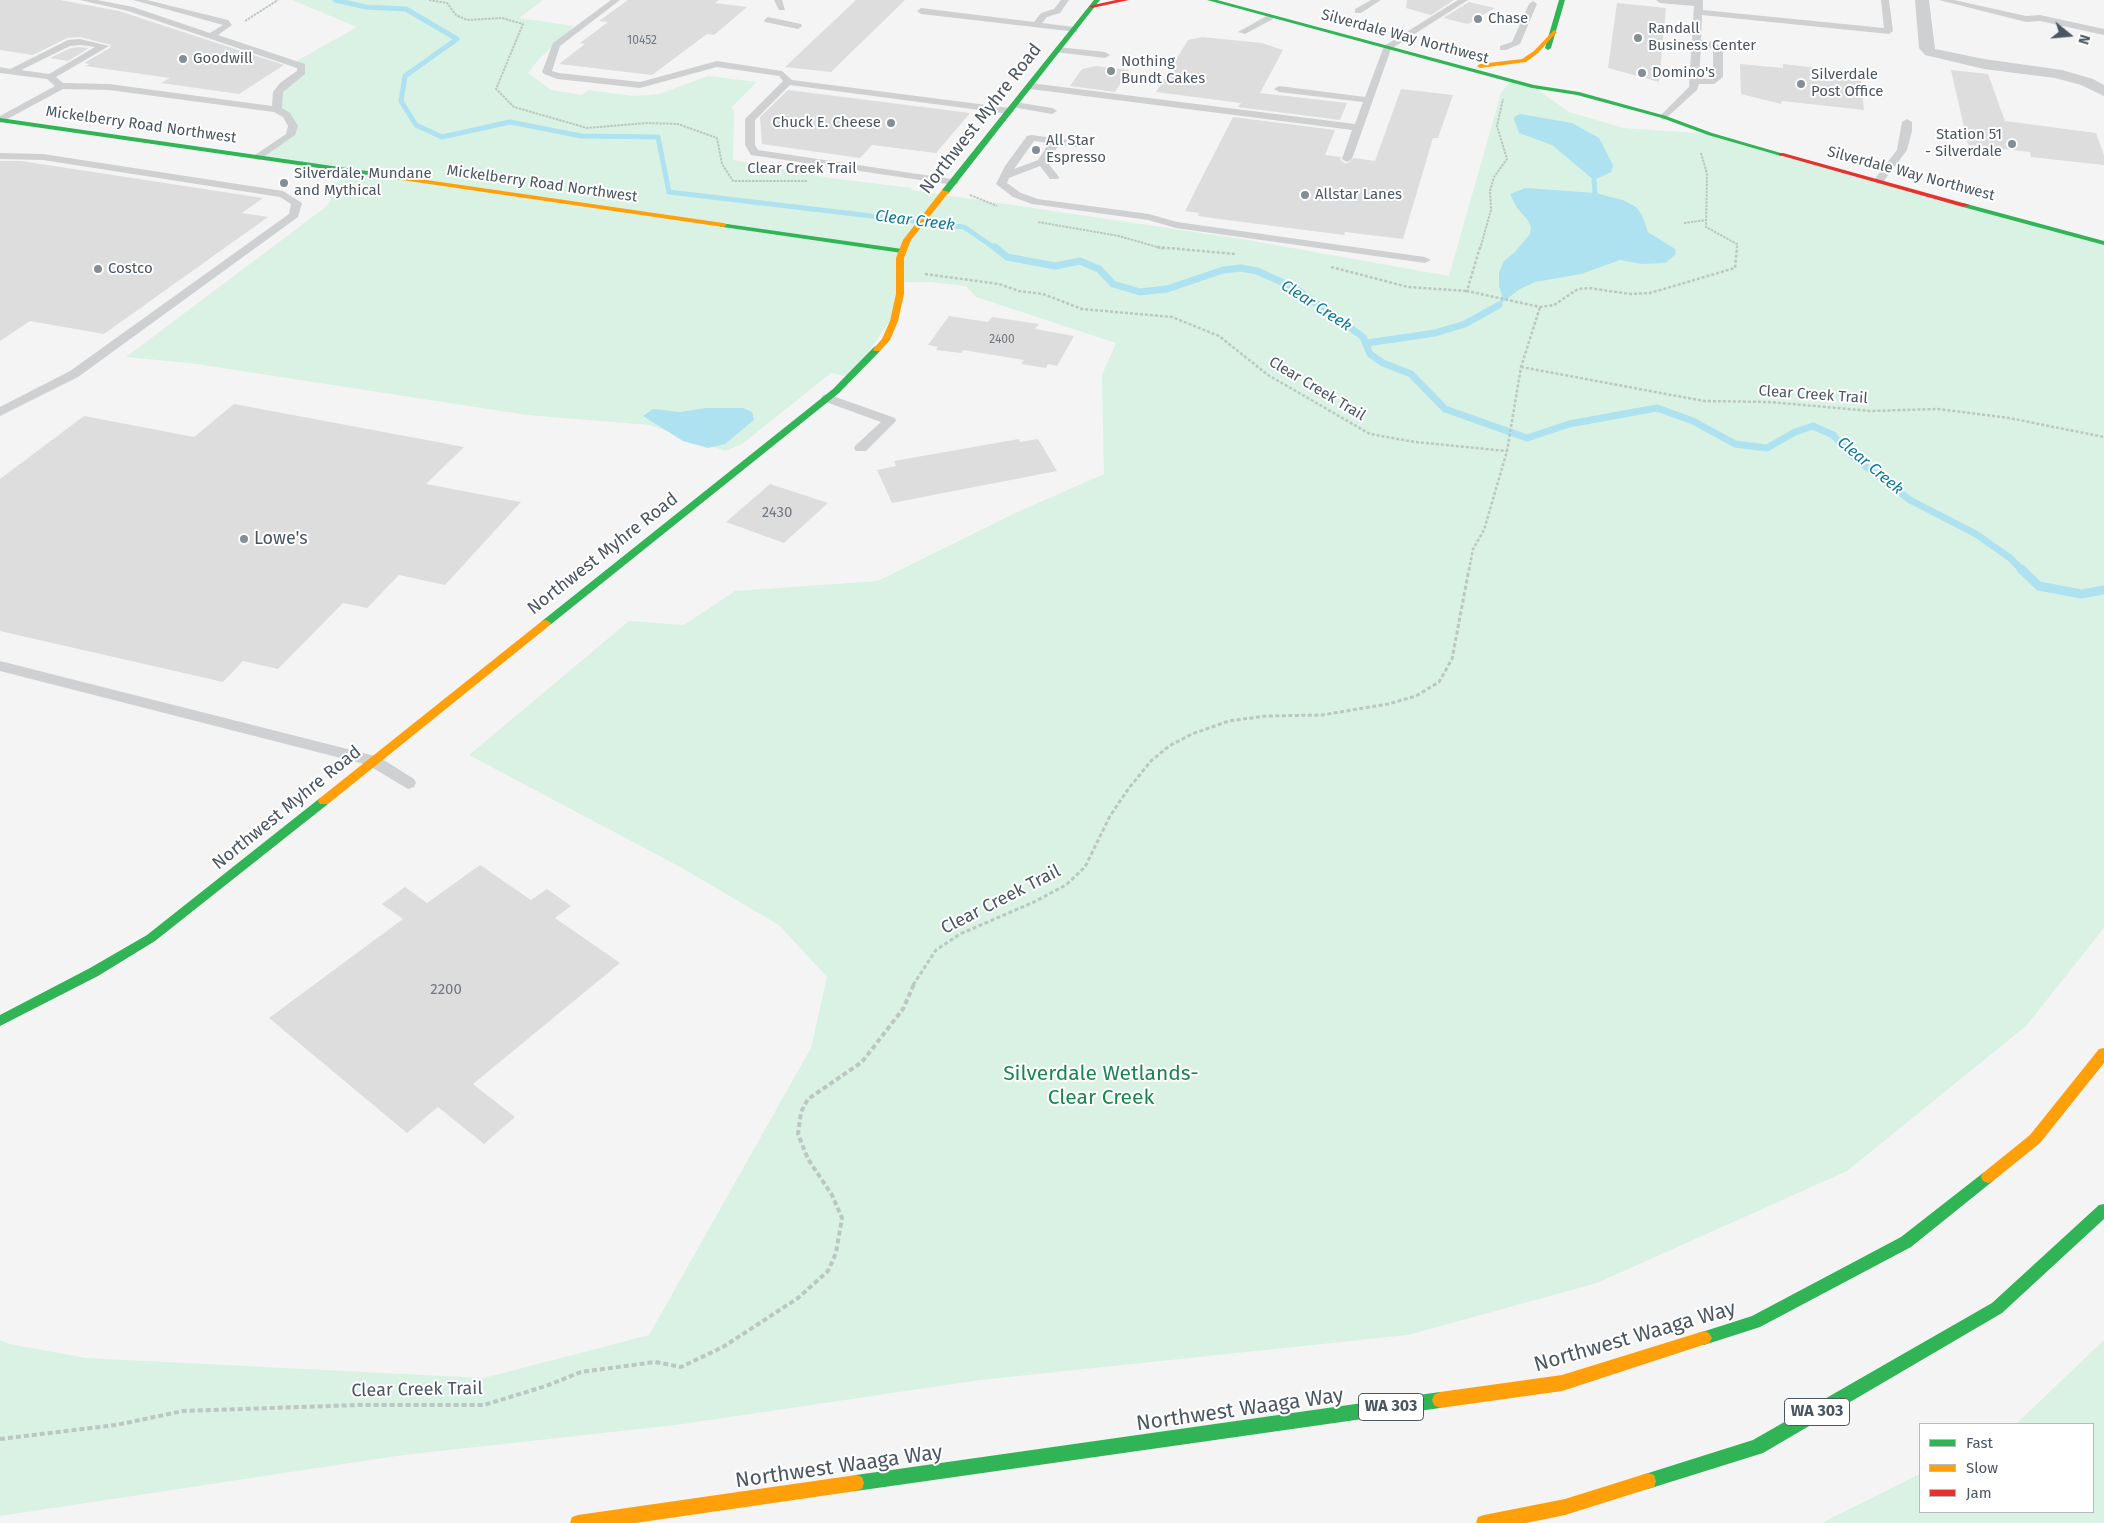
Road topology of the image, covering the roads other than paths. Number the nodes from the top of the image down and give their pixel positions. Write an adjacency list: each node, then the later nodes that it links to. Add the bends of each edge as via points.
1 (84, 0): 27 (lane, via 130,9)
2 (137, 0): 27 (lane, via 228,25)
3 (616, 0): 36 (lane, via 556,45 547,72 640,86 717,64 782,74)
4 (1065, 0): 21 (lane, via 1056,11 1044,15)
5 (1126, 0): 14 (main road)
6 (1210, 0): 19 (main road, Silverdale Way Northwest)
7 (1377, 0): 18 (lane)
8 (1464, 0): 29 (lane)
9 (1562, 0): 25 (main road)
10 (1660, 0): 16 (lane)
11 (1885, 0): 16 (lane, via 1889,31)
12 (1922, 0): 42 (street, via 1930,52 2036,67 2090,80)
13 (1943, 0): 26 (lane)
14 (1095, 3): 23 (main road, Northwest Myhre Road)
15 (1533, 4): 30 (lane, via 1516,44)
16 (1699, 5): 28 (lane)
17 (921, 11): 21 (lane, via 943,10)
18 (1358, 11)
19 (1270, 16): 24 (lane); 29 (main road, Silverdale Way Northwest)
20 (768, 20): 22 (lane)
21 (1036, 24): 23 (lane)
22 (798, 26)
23 (1074, 30): 31 (main road, Northwest Myhre Road)
24 (1242, 32)
25 (1554, 32): 33 (main road, via 1530,57 1515,64 1469,65); 40 (main road)
26 (2104, 32)
27 (212, 35): 46 (lane, via 302,66 302,72 278,92)
28 (1697, 42): 37 (lane); 37 (lane, via 1718,48 1718,77 1711,82)
29 (1387, 48): 33 (main road, Silverdale Way Northwest); 43 (lane)
30 (1503, 48)
31 (1058, 50): 32 (lane); 39 (main road, Northwest Myhre Road)
32 (1106, 55)
33 (1422, 58): 40 (main road, Silverdale Way Northwest)
34 (5, 71): 35 (lane); 35 (lane, via 68,43 100,44 104,47)
35 (50, 77): 38 (lane)
36 (788, 82): 45 (lane); 63 (lane, via 750,119 750,145 755,153)
37 (1694, 82): 49 (lane, via 1688,96)
38 (61, 86): 46 (lane, via 109,86); 50 (lane)
39 (1030, 86): 45 (main road, Northwest Myhre Road); 52 (lane)
40 (1534, 87): 44 (main road, Silverdale Way Northwest); 49 (main road, Silverdale Way Northwest, via 1578,93)
41 (1279, 89): 43 (lane)
42 (2104, 91)
43 (1369, 100): 52 (lane)
44 (1571, 104)
45 (1013, 108): 47 (lane); 63 (main road, Northwest Myhre Road)
46 (277, 110): 57 (lane, via 287,115 293,126 290,135)
47 (1052, 111)
48 (1617, 116): 53 (main road, Silverdale Way Northwest, via 1662,128)
49 (1664, 117): 53 (main road, Silverdale Way Northwest)
50 (0, 120): 57 (main road, Mickelberry Road Northwest)
51 (1907, 122): 62 (lane, via 1902,150)
52 (1359, 128): 58 (lane)
53 (1710, 134): 62 (main road, Silverdale Way Northwest)
54 (1056, 142): 55 (lane); 59 (lane); 60 (lane, via 1031,138)
55 (1076, 144)
56 (0, 156): 69 (lane, via 44,157 283,194 297,203 294,215 74,374)
57 (259, 157): 65 (main road, Mickelberry Road Northwest)
58 (1348, 160)
59 (1042, 162): 60 (lane); 61 (lane)
60 (1005, 176): 66 (lane, via 1001,184 1036,202)
61 (1054, 177)
62 (1879, 180): 64 (main road, Silverdale Way Northwest)
63 (954, 182): 65 (main road, Northwest Myhre Road, via 916,228)
64 (2104, 242)
65 (902, 251): 68 (main road, Northwest Myhre Road, via 900,294 886,340)
66 (1425, 260)
67 (0, 398): 69 (lane)
68 (827, 398): 71 (lane, via 890,421); 73 (main road, Northwest Myhre Road)
69 (16, 402): 70 (lane)
70 (0, 412)
71 (861, 448)
72 (0, 666): 73 (lane)
73 (374, 761): 74 (lane); 75 (main road, Northwest Myhre Road, via 151,938 62,990)
74 (408, 783)
75 (0, 1021)
76 (2104, 1053): 78 (main road, Northwest Waaga Way / WA 303, via 2035,1139 1906,1242 1755,1322 1562,1383)
77 (2104, 1210): 79 (main road, WA 303, via 1997,1308 1757,1446 1565,1507)
78 (578, 1523)
79 (1484, 1523)

